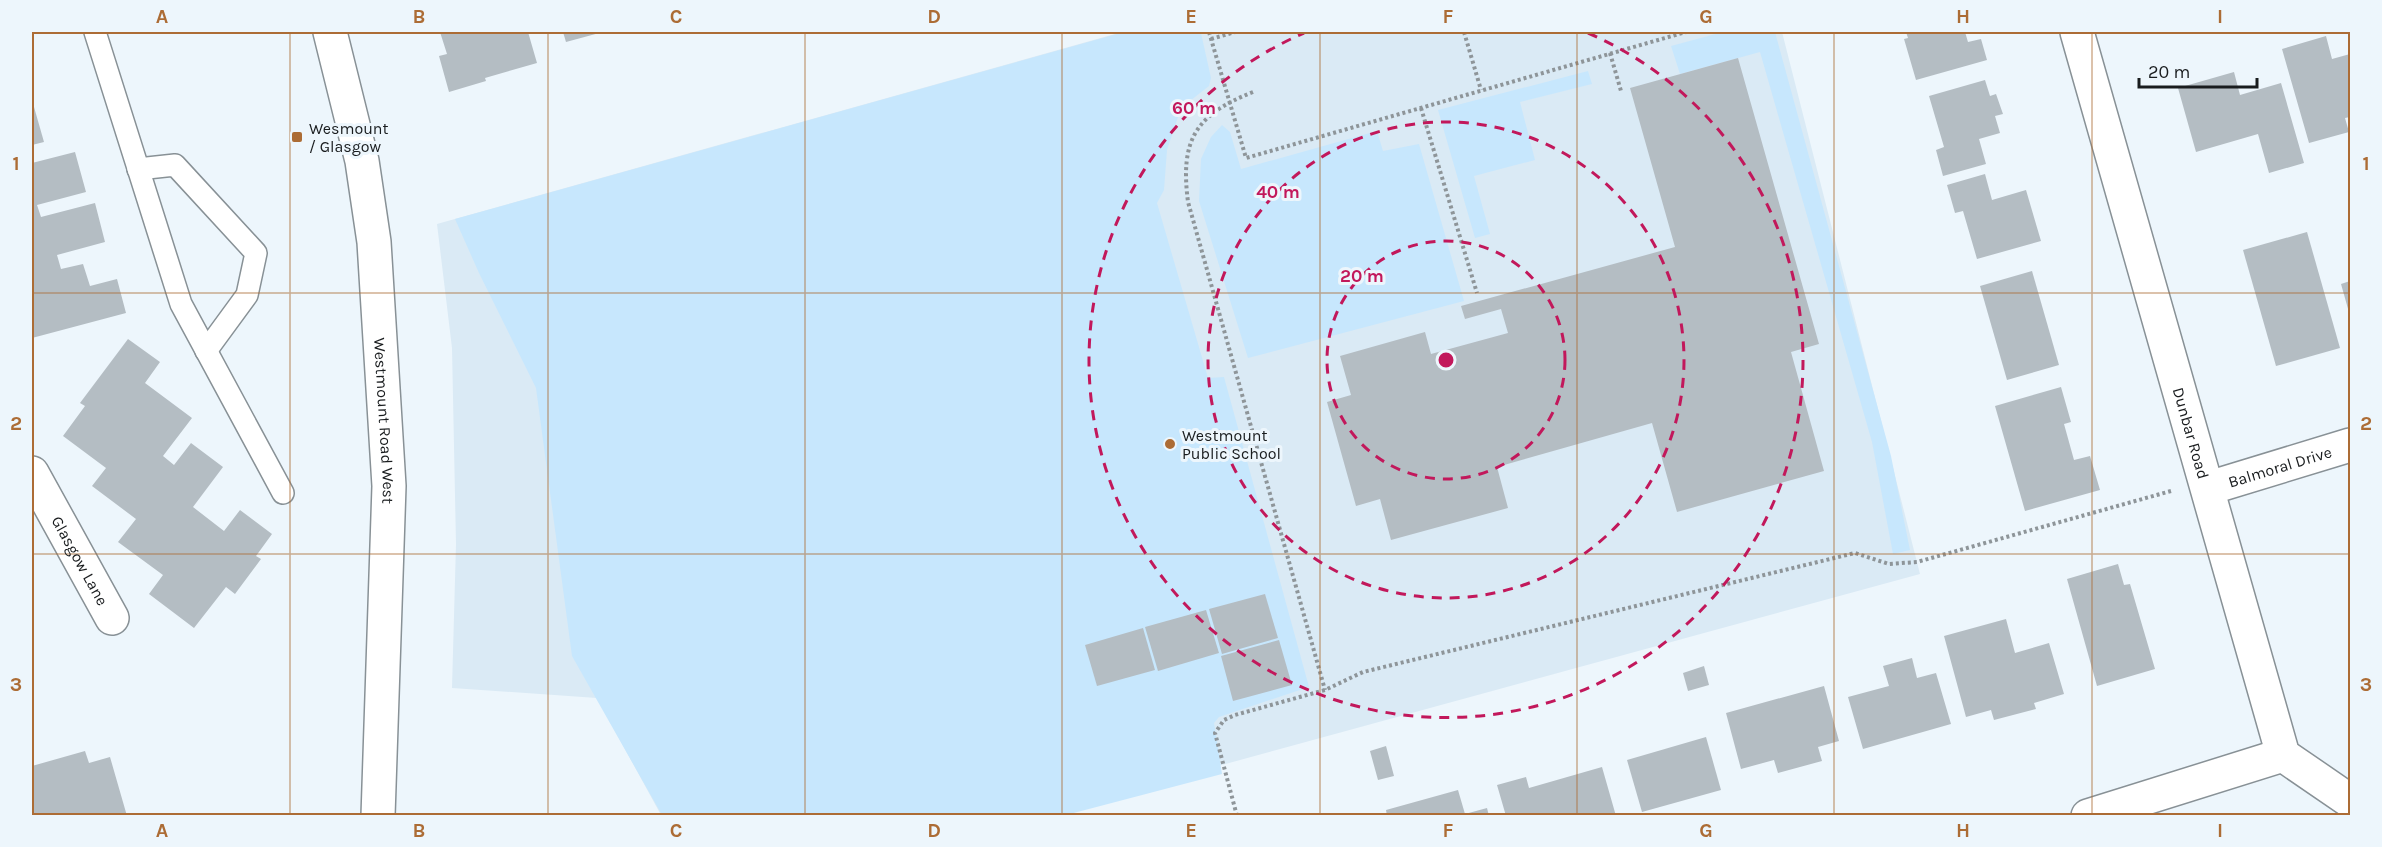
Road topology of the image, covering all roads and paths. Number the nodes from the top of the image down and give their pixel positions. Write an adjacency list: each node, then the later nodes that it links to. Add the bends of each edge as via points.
1 (95, 32): 15 (lane)
2 (330, 32): 26 (street, Westmount Road West, via 362,161 374,242 389,486)
3 (1209, 32): 8 (path)
4 (1235, 32): 8 (path)
5 (1464, 32): 10 (path)
6 (1686, 32): 9 (path)
7 (2077, 32): 20 (street, Dunbar Road)
8 (1211, 39): 13 (path)
9 (1610, 53): 10 (path); 11 (path)
10 (1481, 90): 14 (path)
11 (1621, 91)
12 (1252, 92): 13 (path)
13 (1229, 101): 14 (path, via 1246,158); 23 (path, via 1206,117 1191,141 1184,172 1188,202)
14 (1421, 108): 16 (path)
15 (138, 169): 17 (lane, via 181,304); 17 (lane, via 175,165 256,253 247,295)
16 (1478, 293)
17 (206, 351): 21 (lane)
18 (2350, 445): 20 (street, Balmoral Drive)
19 (32, 473): 22 (street, Glasgow Lane)
20 (2195, 488): 23 (path, via 1917,562 1890,564 1855,553 1363,672); 24 (street, Dunbar Road)
21 (283, 493)
22 (112, 618)
23 (1325, 690): 27 (path, via 1224,720 1215,734)
24 (2283, 755): 25 (street); 28 (street)
25 (2350, 801)
26 (378, 816)
27 (1237, 816)
28 (2088, 816)

